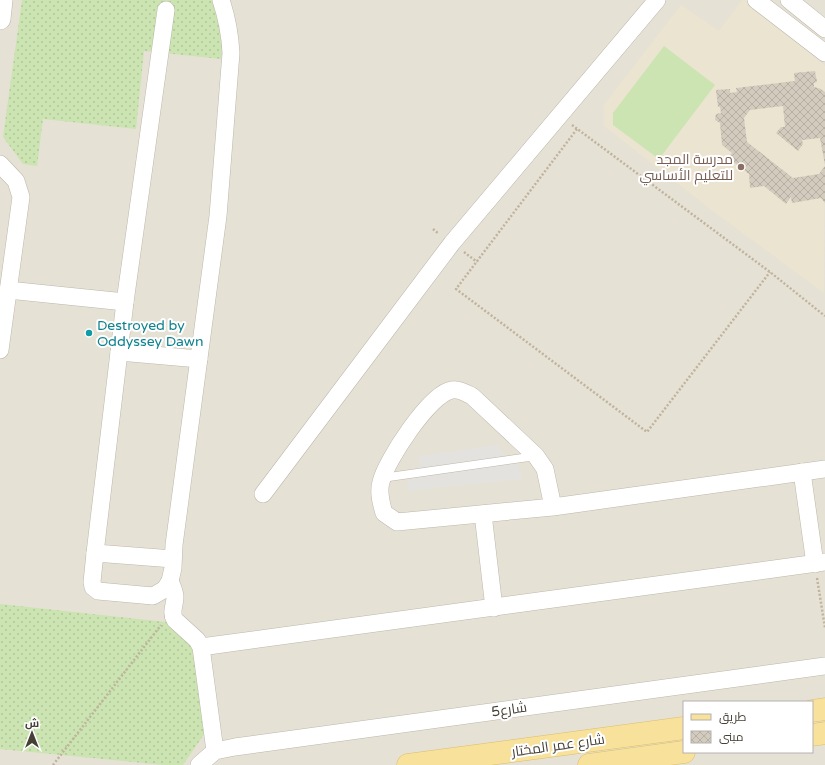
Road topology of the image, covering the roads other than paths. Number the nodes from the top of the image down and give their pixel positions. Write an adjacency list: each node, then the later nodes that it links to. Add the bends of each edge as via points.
1 (2, 0): 7 (street)
2 (221, 0): 15 (street, via 230,33 231,53 218,216)
3 (657, 0): 20 (street, via 452,243)
4 (756, 0): 9 (street)
5 (789, 0): 8 (street)
6 (166, 10): 12 (street)
7 (0, 19)
8 (825, 28)
9 (825, 53)
10 (0, 164): 11 (street, via 16,181 21,197)
11 (8, 290): 12 (street); 13 (street)
12 (125, 302): 14 (street)
13 (0, 350)
14 (119, 352): 15 (street); 23 (street)
15 (199, 359): 24 (street)
16 (536, 456): 19 (lane); 19 (street, via 472,396 452,390 444,392 425,409 389,460); 21 (street, via 545,469)
17 (825, 469): 18 (street)
18 (802, 472): 21 (street); 25 (street)
19 (382, 478): 22 (street, via 380,497 384,513 397,522)
20 (263, 494)
21 (553, 507): 22 (street)
22 (483, 514): 27 (street)
23 (95, 552): 24 (street); 26 (street, via 92,582 98,592 153,596 165,589)
24 (173, 559): 26 (street)
25 (820, 563): 27 (street)
26 (170, 581): 28 (street, via 175,595 172,611 174,620 197,640)
27 (494, 608): 28 (street)
28 (201, 647): 35 (street)
29 (825, 666): 35 (street, شارع5)
30 (825, 709): 31 (main road)
31 (813, 711)
32 (683, 728): 38 (main road, شارع عمر المختار)
33 (825, 733): 34 (main road)
34 (813, 734)
35 (215, 751): 37 (street)
36 (683, 752): 39 (main road)
37 (199, 765)
38 (408, 765)
39 (589, 765)

